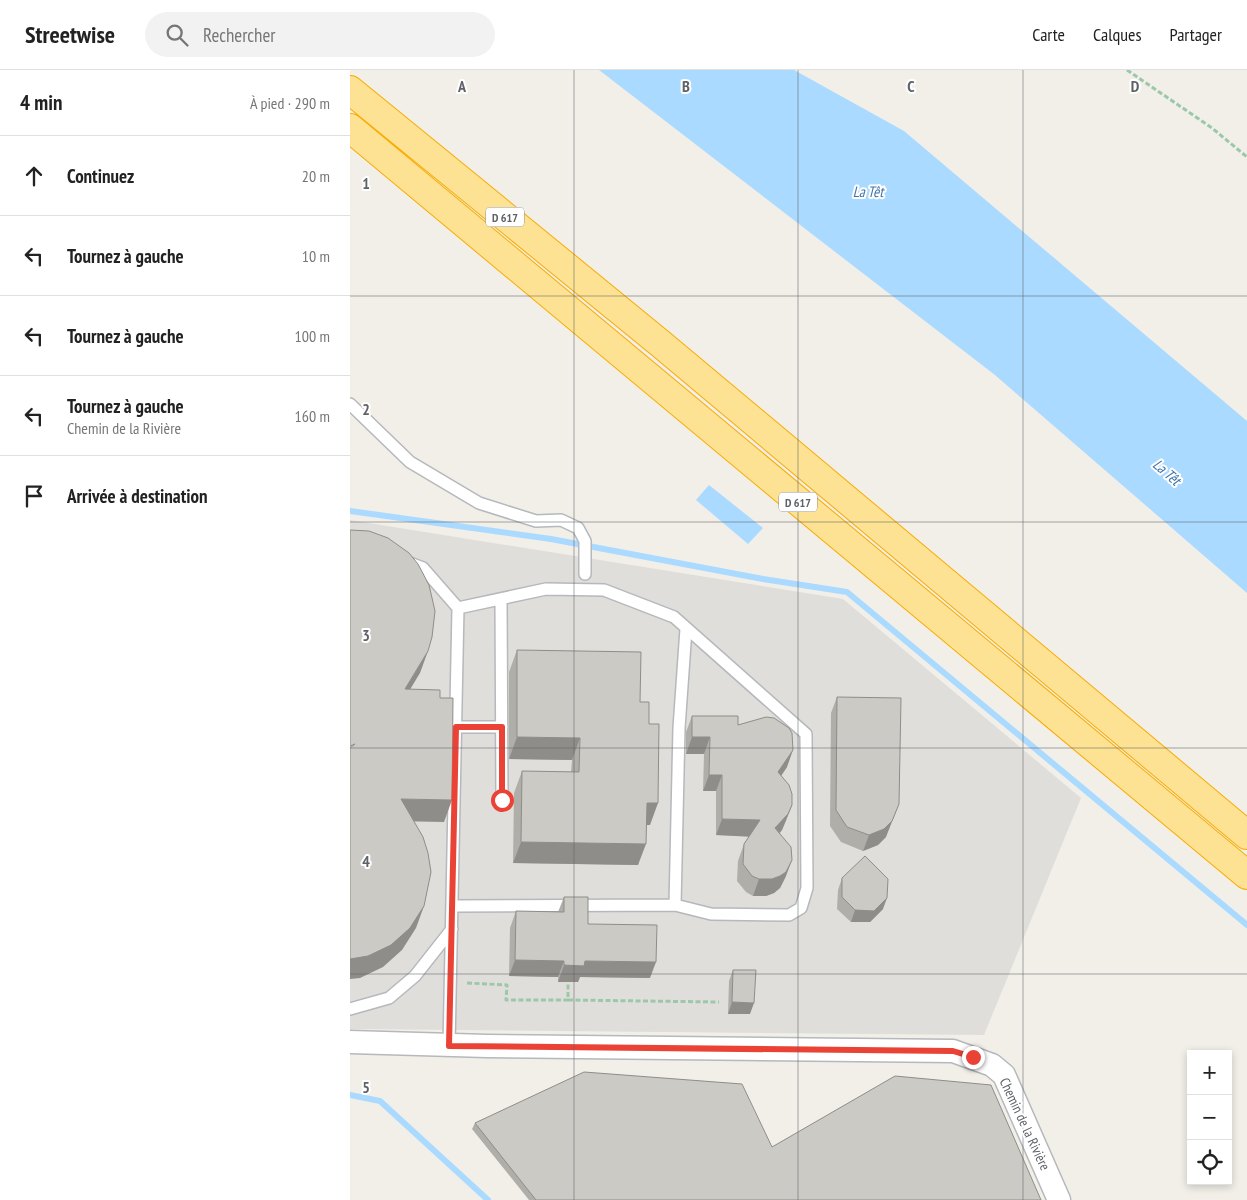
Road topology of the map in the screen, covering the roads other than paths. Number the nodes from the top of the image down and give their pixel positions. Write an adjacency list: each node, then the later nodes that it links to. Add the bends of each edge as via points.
1 (350, 90): 12 (highway, D 617, via 661,344)
2 (350, 128): 13 (highway, D 617)
3 (350, 404): 5 (lane, via 410,462 479,503 536,521 560,520 578,528 585,547)
4 (398, 558): 7 (lane, via 423,568)
5 (585, 574)
6 (501, 599): 7 (lane); 8 (lane, via 546,589 604,590 674,618); 10 (lane)
7 (458, 608): 9 (lane)
8 (686, 629): 14 (lane, via 679,728); 14 (lane, via 806,734 807,888 800,908 789,915 711,914)
9 (456, 727): 10 (lane); 15 (lane)
10 (502, 727): 11 (lane)
11 (502, 800)
12 (1247, 835)
13 (1247, 875)
14 (675, 905): 15 (lane)
15 (452, 906): 16 (lane)
16 (452, 929): 17 (lane, via 416,976 389,998); 19 (lane)
17 (350, 1009)
18 (350, 1042): 19 (street, Chemin de la Rivière)
19 (449, 1046): 20 (street, Chemin de la Rivière, via 953,1051 992,1065 1004,1075)
20 (1059, 1200)

